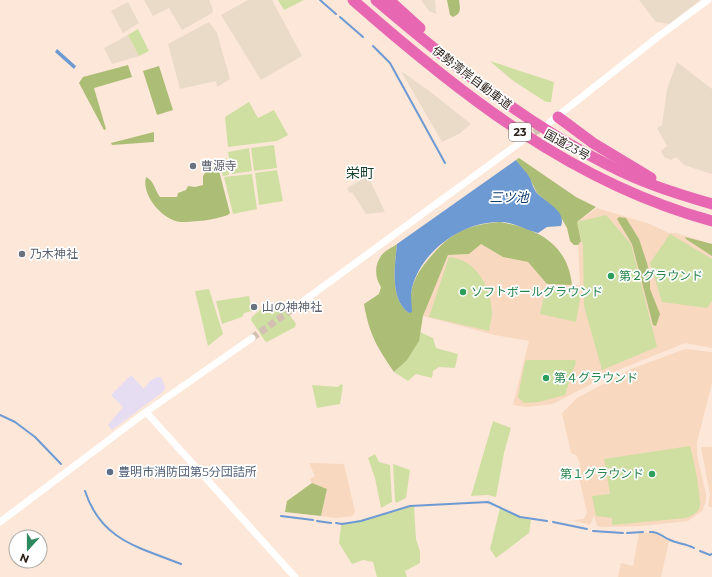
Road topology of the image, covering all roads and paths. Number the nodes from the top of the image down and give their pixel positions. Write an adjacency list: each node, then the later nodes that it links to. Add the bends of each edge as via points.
1 (353, 0): 11 (highway, 国道23号 / 23, via 446,79 537,144 623,189 683,213)
2 (357, 0): 11 (highway, 伊勢湾岸自動車道, via 447,76 546,146 614,184)
3 (378, 0): 6 (highway, 国道23号 / 23); 10 (highway, 伊勢湾岸自動車道, via 445,59 551,133 611,167 649,183)
4 (389, 0): 6 (highway, 23, via 418,26)
5 (708, 0): 7 (street)
6 (434, 47): 9 (highway, 国道23号 / 23, via 504,100 563,139 620,169)
7 (554, 120): 9 (highway)
8 (520, 142): 12 (street)
9 (668, 188): 10 (highway, 国道23号 / 23)
10 (712, 203)
11 (712, 220)
12 (298, 305)
13 (252, 338): 14 (street)
14 (146, 412): 15 (street); 16 (street)
15 (0, 522)
16 (295, 577)

